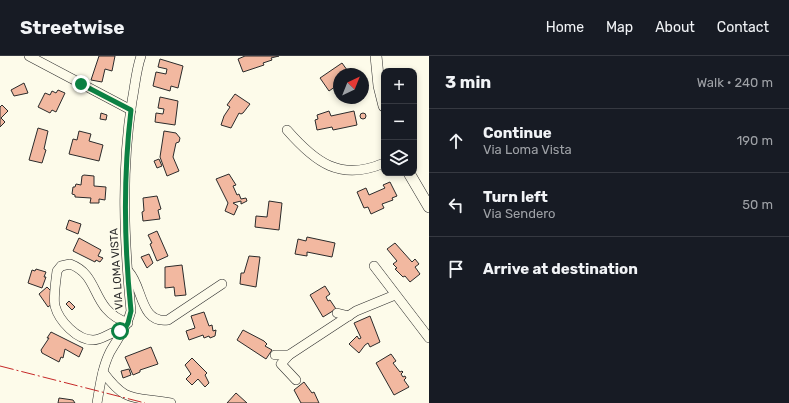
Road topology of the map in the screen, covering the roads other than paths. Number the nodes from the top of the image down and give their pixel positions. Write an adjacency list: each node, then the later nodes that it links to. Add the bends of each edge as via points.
1 (29, 56): 5 (street)
2 (141, 56): 5 (street, VIA LOMA VISTA)
3 (376, 56): 4 (main road)
4 (384, 104)
5 (131, 110): 11 (street, VIA LOMA VISTA, via 125,163 124,234)
6 (287, 130): 7 (street, via 301,146 327,166 346,171)
7 (381, 164)
8 (410, 176): 9 (main road)
9 (429, 207)
10 (374, 266): 13 (street)
11 (127, 269): 12 (street, via 132,274 147,311 153,318 162,321 168,320); 16 (street, VIA LOMA VISTA, via 131,311)
12 (222, 284)
13 (395, 295): 15 (street); 18 (street)
14 (336, 313): 15 (street)
15 (349, 316): 20 (street)
16 (128, 323): 17 (street, VIA LOMA VISTA); 17 (street, via 117,319 108,311 99,300 84,271 70,264 59,268 55,305 70,328 82,337 94,340 116,331)
17 (123, 332): 21 (street, VIA LOMA VISTA, via 110,352)
18 (429, 338)
19 (275, 355): 20 (street)
20 (289, 355): 22 (street, via 280,364)
21 (103, 372): 23 (street, VIA LOMA VISTA); 24 (street, via 119,397 130,402)
22 (296, 380)
23 (96, 403)
24 (171, 403)

